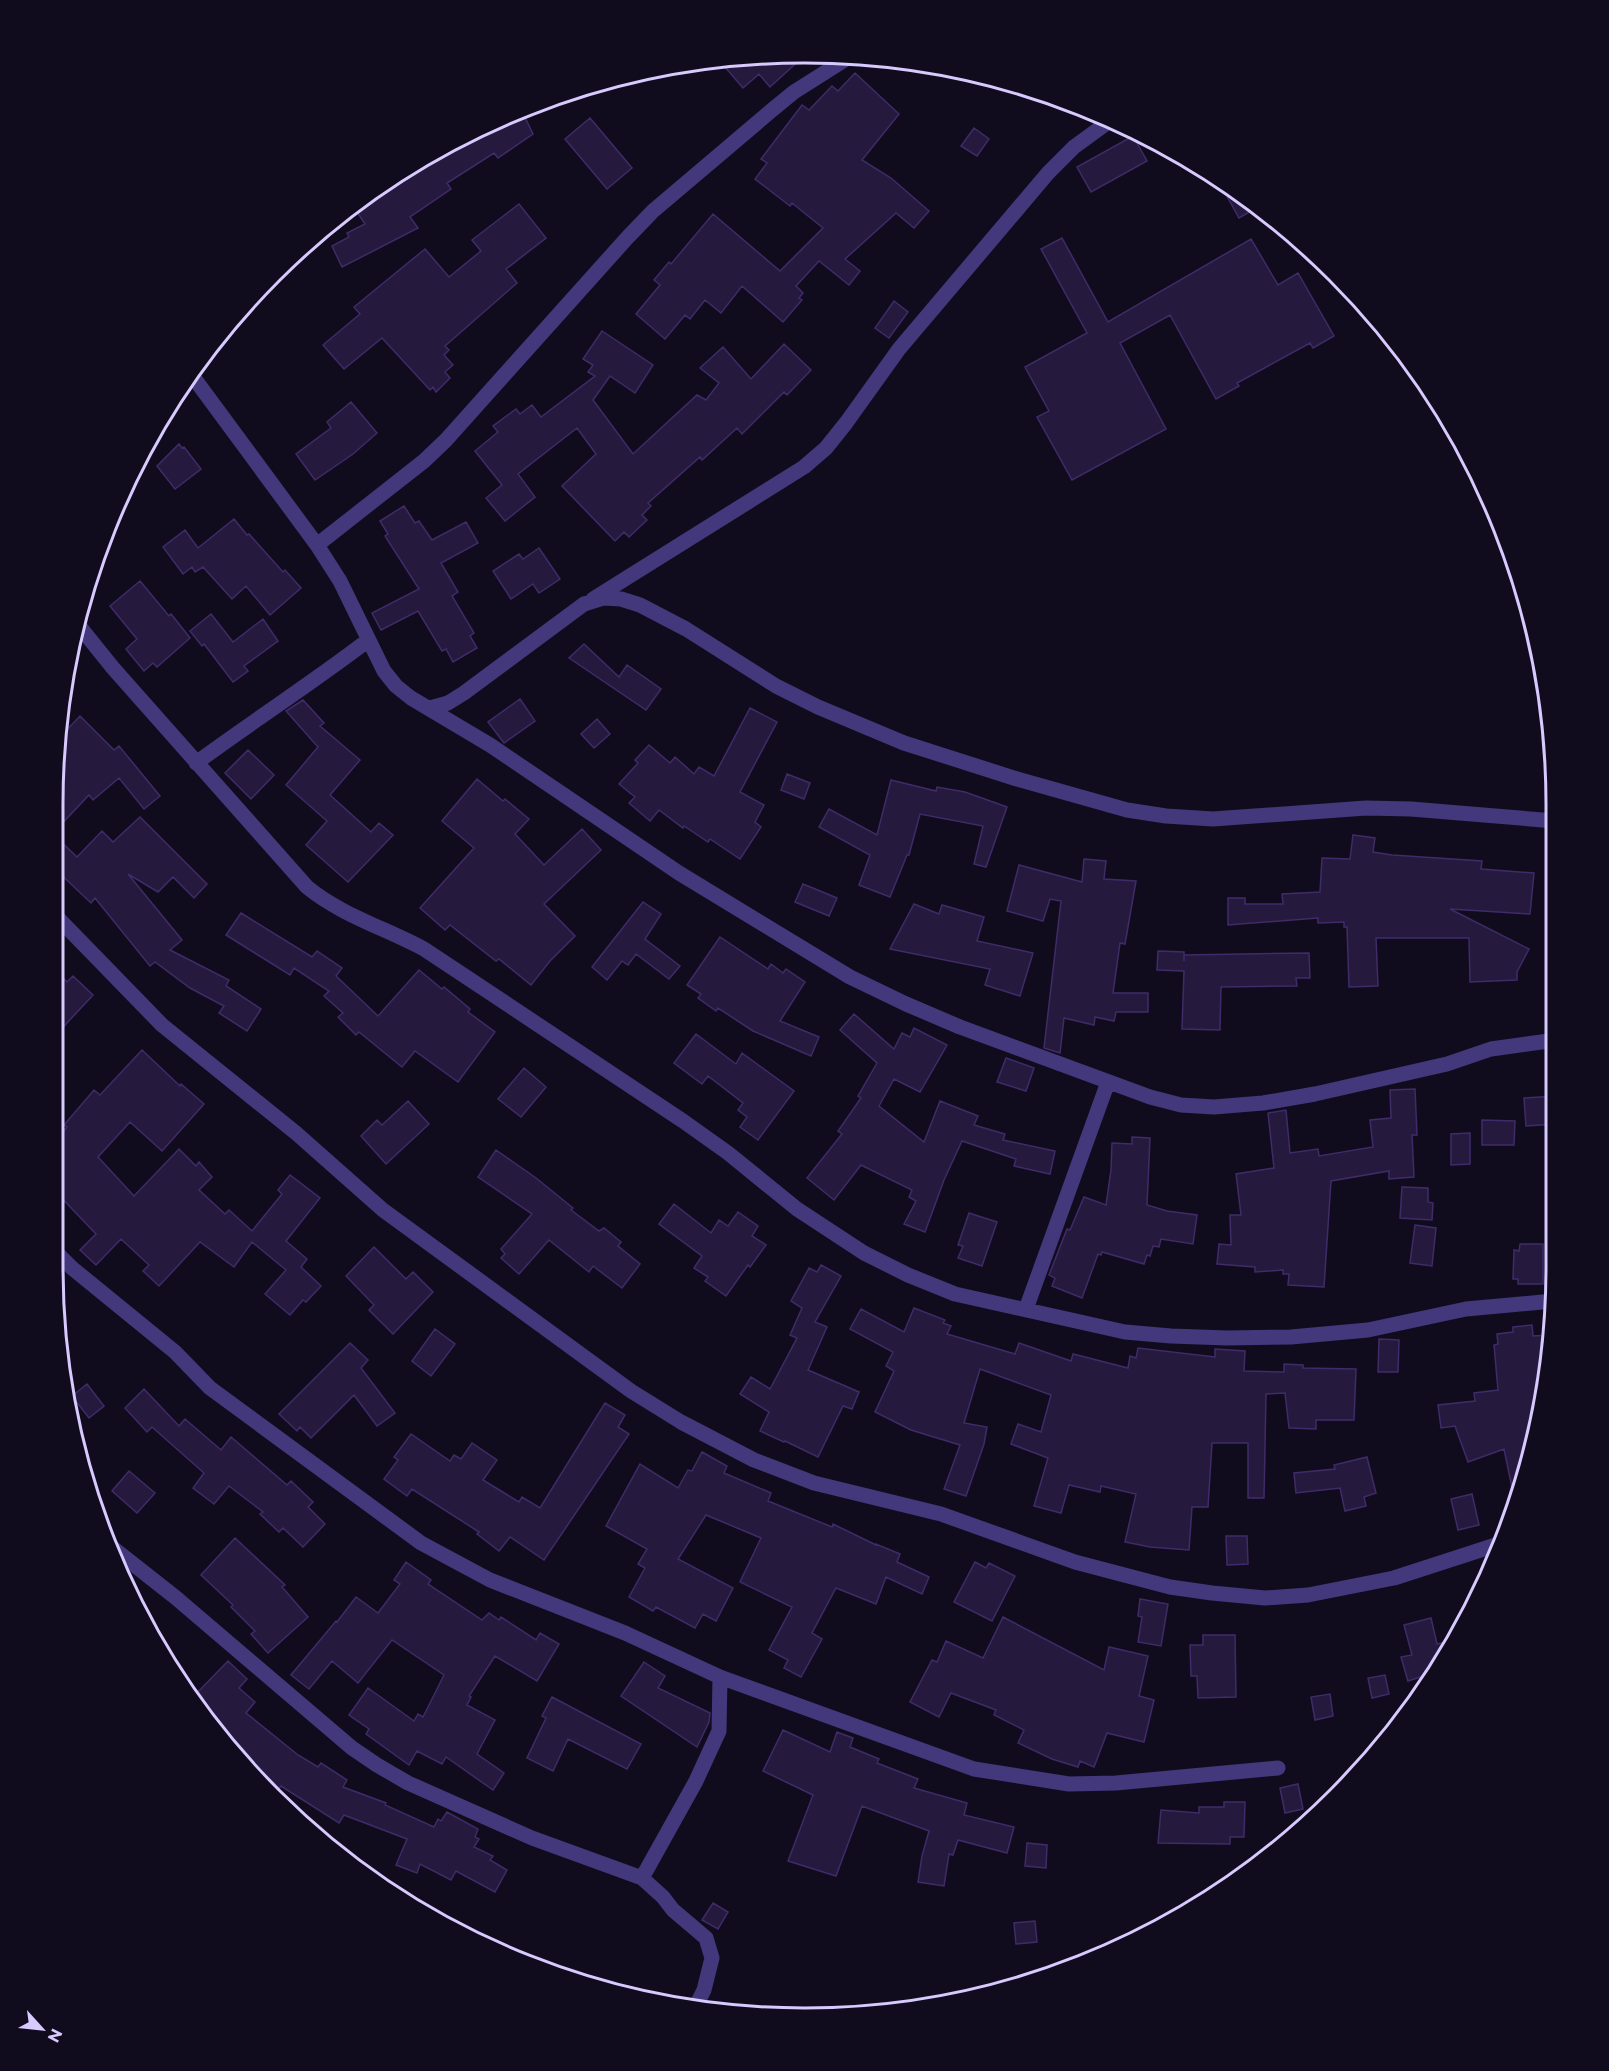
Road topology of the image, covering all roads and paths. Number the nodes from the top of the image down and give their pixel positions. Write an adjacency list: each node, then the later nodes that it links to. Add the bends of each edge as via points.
1 (838, 64): 4 (street, via 794,92 653,211 446,440)
2 (1103, 126): 5 (street, via 1074,147 1048,174 899,349 826,448 804,467)
3 (196, 381): 4 (street)
4 (317, 545): 7 (street, via 340,581)
5 (584, 604): 8 (street, via 465,693); 10 (street, via 603,598 640,605 818,707 904,743 1128,810 1213,819 1365,808 1412,809)
6 (84, 631): 9 (street)
7 (368, 640): 8 (street, via 396,686); 9 (street)
8 (430, 708): 13 (street, via 679,873 850,977 960,1027)
9 (196, 763): 16 (street, via 307,887 326,903 388,930 443,962 683,1121 797,1209 864,1253 955,1294)
10 (1546, 820)
11 (63, 923): 17 (street, via 162,1025 296,1133 383,1210 631,1391 754,1460 814,1483 941,1514 1075,1562 1170,1587 1212,1593 1265,1598 1308,1595 1394,1578)
12 (1546, 1041): 13 (street, via 1491,1049 1447,1064 1263,1103 1214,1107 1181,1104)
13 (1108, 1082): 16 (street)
14 (63, 1259): 19 (street, via 175,1352 210,1388 421,1543 490,1580 625,1633)
15 (1545, 1302): 16 (street, via 1466,1309 1368,1330 1249,1338 1125,1332)
16 (1026, 1309)
17 (1491, 1548)
18 (121, 1555): 21 (street, via 377,1765 408,1783 532,1838)
19 (720, 1677): 20 (street, via 974,1769 1069,1784); 21 (street, via 718,1731 696,1781)
20 (1278, 1768)
21 (642, 1878): 22 (street, via 706,1938 712,1958)
22 (699, 2000)

